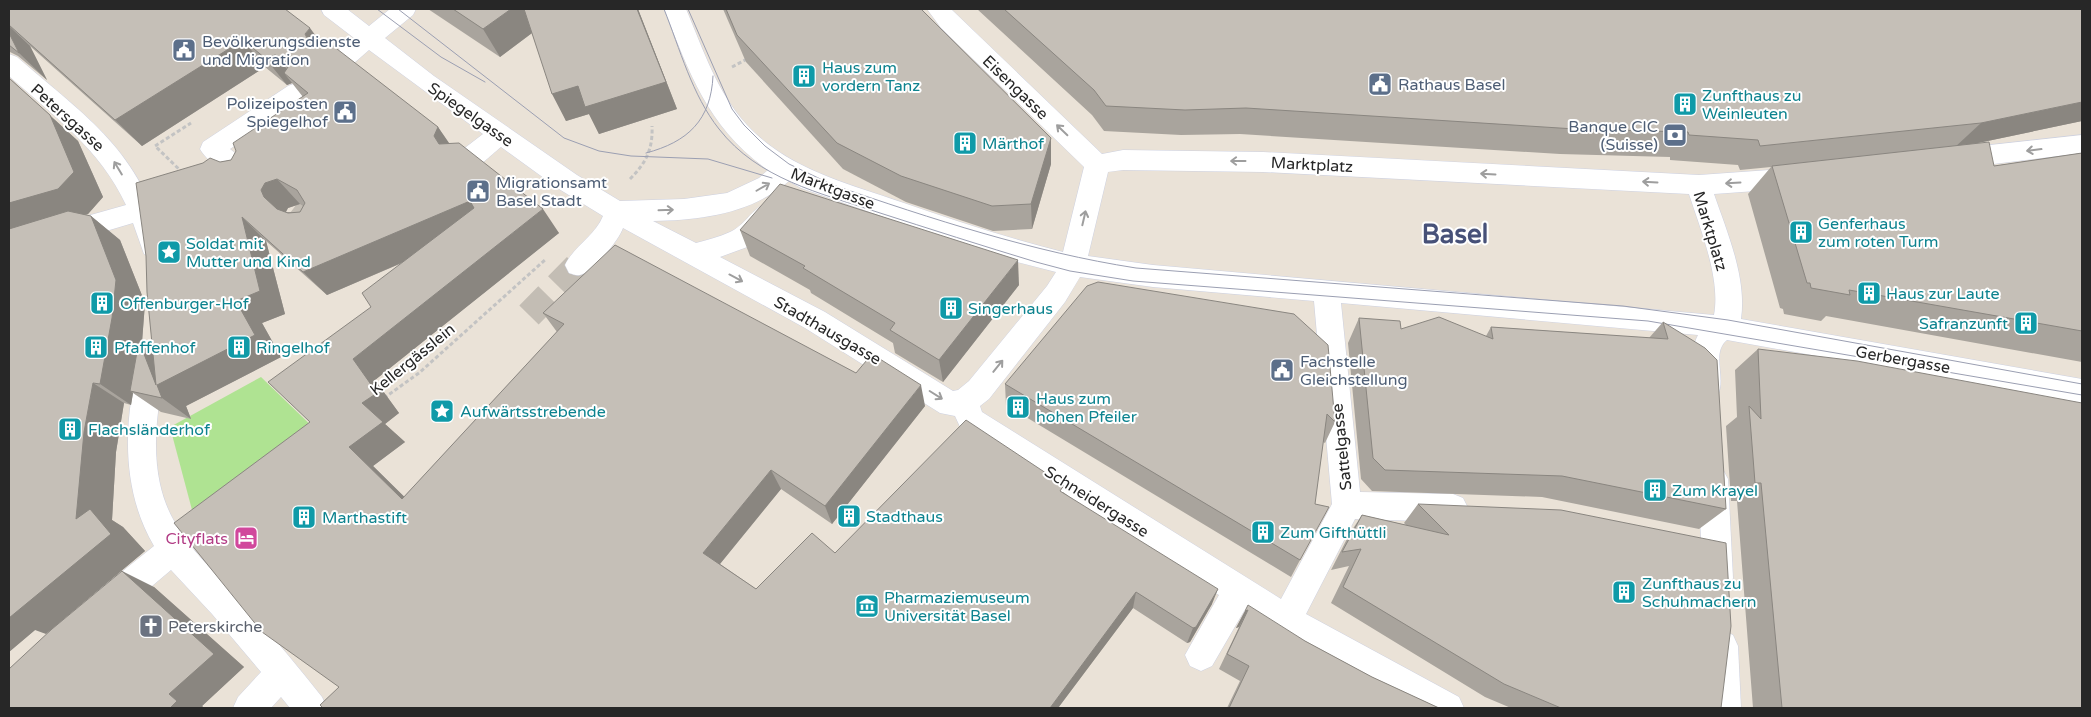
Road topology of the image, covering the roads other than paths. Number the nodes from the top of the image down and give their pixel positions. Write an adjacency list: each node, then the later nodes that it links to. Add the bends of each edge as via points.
1 (332, 9): 5 (street, Spiegelgasse)
2 (405, 9): 5 (street)
3 (675, 9): 14 (street, Marktgasse, via 706,86 732,126 738,134)
4 (938, 9): 13 (street, Eisengasse, one-way to 4)
5 (368, 38): 6 (street); 9 (street, Spiegelgasse)
6 (339, 62)
7 (9, 64): 18 (street, Petersgasse, one-way to 7, via 116,164 98,142)
8 (296, 92): 16 (street, via 212,149)
9 (499, 135): 11 (street); 19 (street, Spiegelgasse)
10 (2082, 144): 12 (street, one-way to 12)
11 (466, 161)
12 (1928, 162)
13 (1097, 164): 17 (street, Marktplatz, one-way to 13, via 1263,162 1123,160); 23 (street, one-way to 13)
14 (793, 173): 19 (street, one-way to 14, via 718,206); 21 (street, via 764,218 741,239); 23 (street, Marktgasse, via 989,243)
15 (1822, 174): 17 (street, one-way to 17)
16 (246, 176)
17 (1699, 185): 26 (street, Marktplatz, via 1720,252 1727,293 1728,320)
18 (140, 211): 20 (street); 24 (street, Petersgasse, via 151,237)
19 (617, 211): 21 (street, Stadthausgasse); 22 (street, via 609,232)
20 (9, 249)
21 (693, 255): 29 (street, Stadthausgasse, one-way to 29, via 815,320 950,404)
22 (578, 265)
23 (1072, 265): 25 (street, via 1153,276); 29 (street, one-way to 23, via 979,390 1056,294)
24 (159, 272)
25 (1326, 290): 26 (street); 32 (street, Sattelgasse)
26 (1723, 327): 28 (street, Gerbergasse); 30 (street, via 1708,341 1706,348)
27 (156, 344): 34 (street, via 142,423 142,454 146,487 157,521)
28 (2081, 397)
29 (965, 402): 35 (street, Schneidergasse, via 971,420 989,433)
30 (1710, 414)
31 (1712, 452): 43 (street, via 1702,545 1720,609)
32 (1347, 505): 33 (street); 37 (street, Sattelgasse)
33 (1477, 510)
34 (173, 549): 36 (street); 39 (street)
35 (1239, 591): 37 (street, Schneidergasse); 38 (street)
36 (90, 618)
37 (1287, 620): 42 (street, Schneidergasse)
38 (1201, 655)
39 (282, 672): 40 (street); 41 (street)
40 (248, 708)
41 (311, 708)
42 (1448, 708)
43 (1725, 708)

